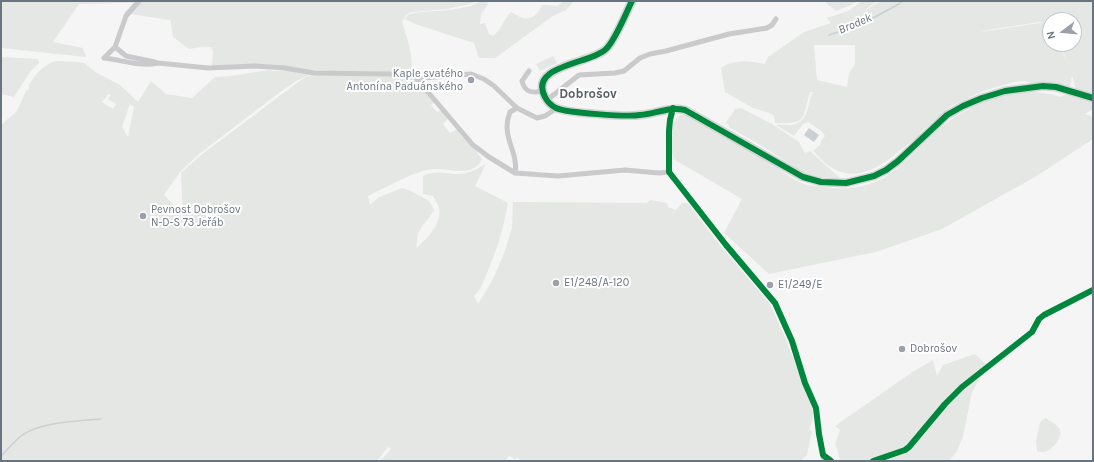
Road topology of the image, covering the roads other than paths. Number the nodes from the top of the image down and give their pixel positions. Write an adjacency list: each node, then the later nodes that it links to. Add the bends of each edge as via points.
1 (139, 1): 4 (street, via 126,16)
2 (632, 1): 8 (street, via 606,50 549,74 544,79)
3 (776, 19): 10 (street, via 772,25 762,30 729,34 650,54 640,58 624,71 579,75)
4 (115, 47): 5 (street, via 126,56); 5 (street, via 104,58 139,64)
5 (158, 63): 7 (street, via 208,68 255,66 314,73 389,74)
6 (529, 71): 8 (street, via 522,81 527,91)
7 (416, 78): 11 (street, via 471,74 494,86); 17 (street, via 473,145)
8 (543, 91): 10 (street)
9 (1093, 98): 14 (street, via 1056,87 1043,86 1005,91 982,98 949,113 886,170 846,183 821,182 803,177 690,112)
10 (547, 100): 13 (street)
11 (508, 101): 12 (street); 15 (street)
12 (517, 108): 13 (street, via 537,118 546,116); 15 (street)
13 (557, 108): 14 (street, via 631,116)
14 (673, 108): 16 (street, via 669,131)
15 (510, 112): 17 (street, via 507,130)
16 (669, 172): 17 (street, via 625,170 558,176); 18 (street, via 775,304 792,341 816,408)
17 (516, 173)
18 (824, 461)

